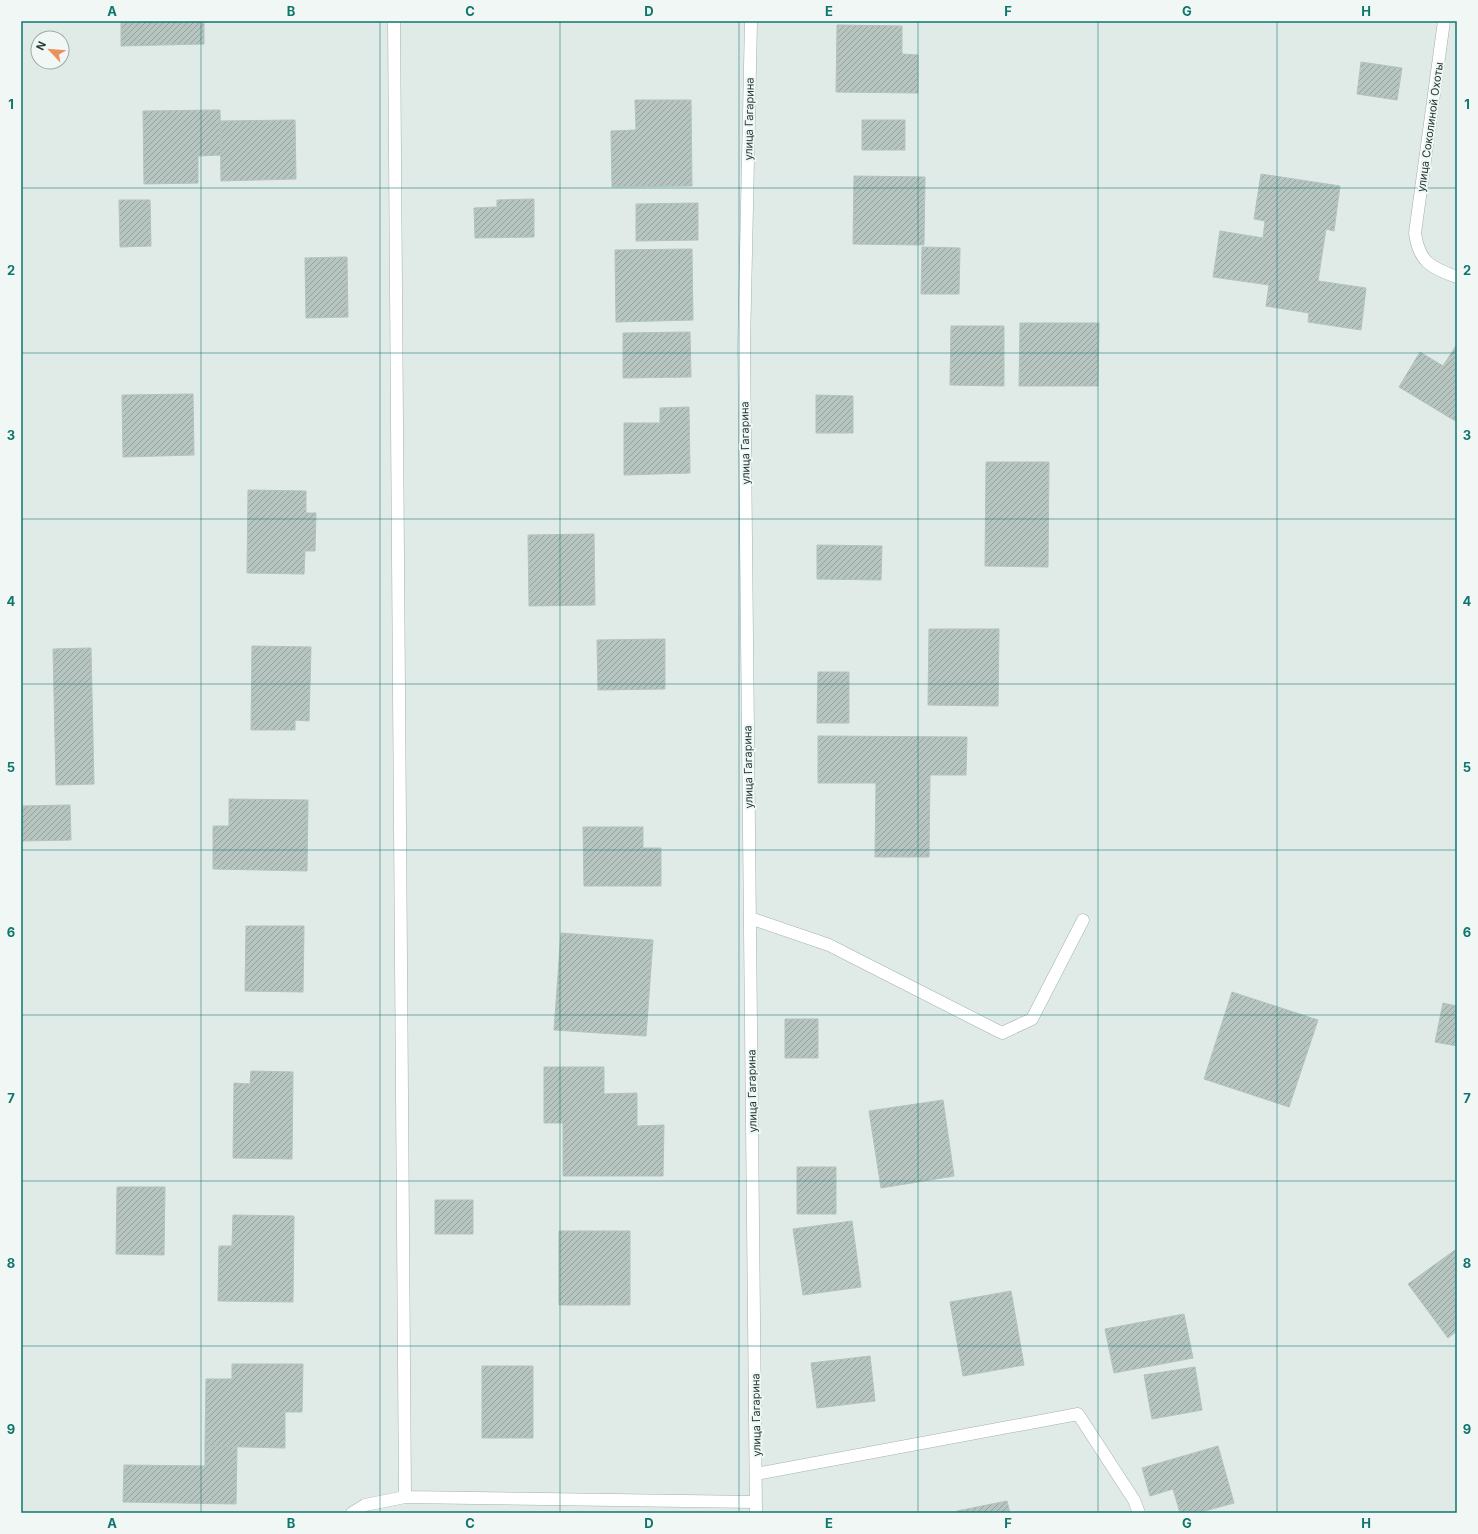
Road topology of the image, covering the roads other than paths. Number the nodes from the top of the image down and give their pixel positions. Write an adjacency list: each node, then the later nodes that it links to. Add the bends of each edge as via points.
1 (394, 21): 8 (street)
2 (751, 21): 5 (street, улица Гагарина, via 744,344)
3 (1444, 21): 4 (street, улица Соколиной Охоты, via 1415,233 1417,248 1427,262 1438,270)
4 (1457, 277)
5 (750, 918): 6 (street, via 829,945 1002,1033 1032,1019); 7 (street, улица Гагарина)
6 (1083, 920)
7 (756, 1474): 9 (street, улица Гагарина); 11 (street, via 1078,1414 1134,1500)
8 (405, 1497): 9 (street); 10 (street, via 365,1505)
9 (756, 1507)
10 (352, 1513)
11 (1139, 1513)

